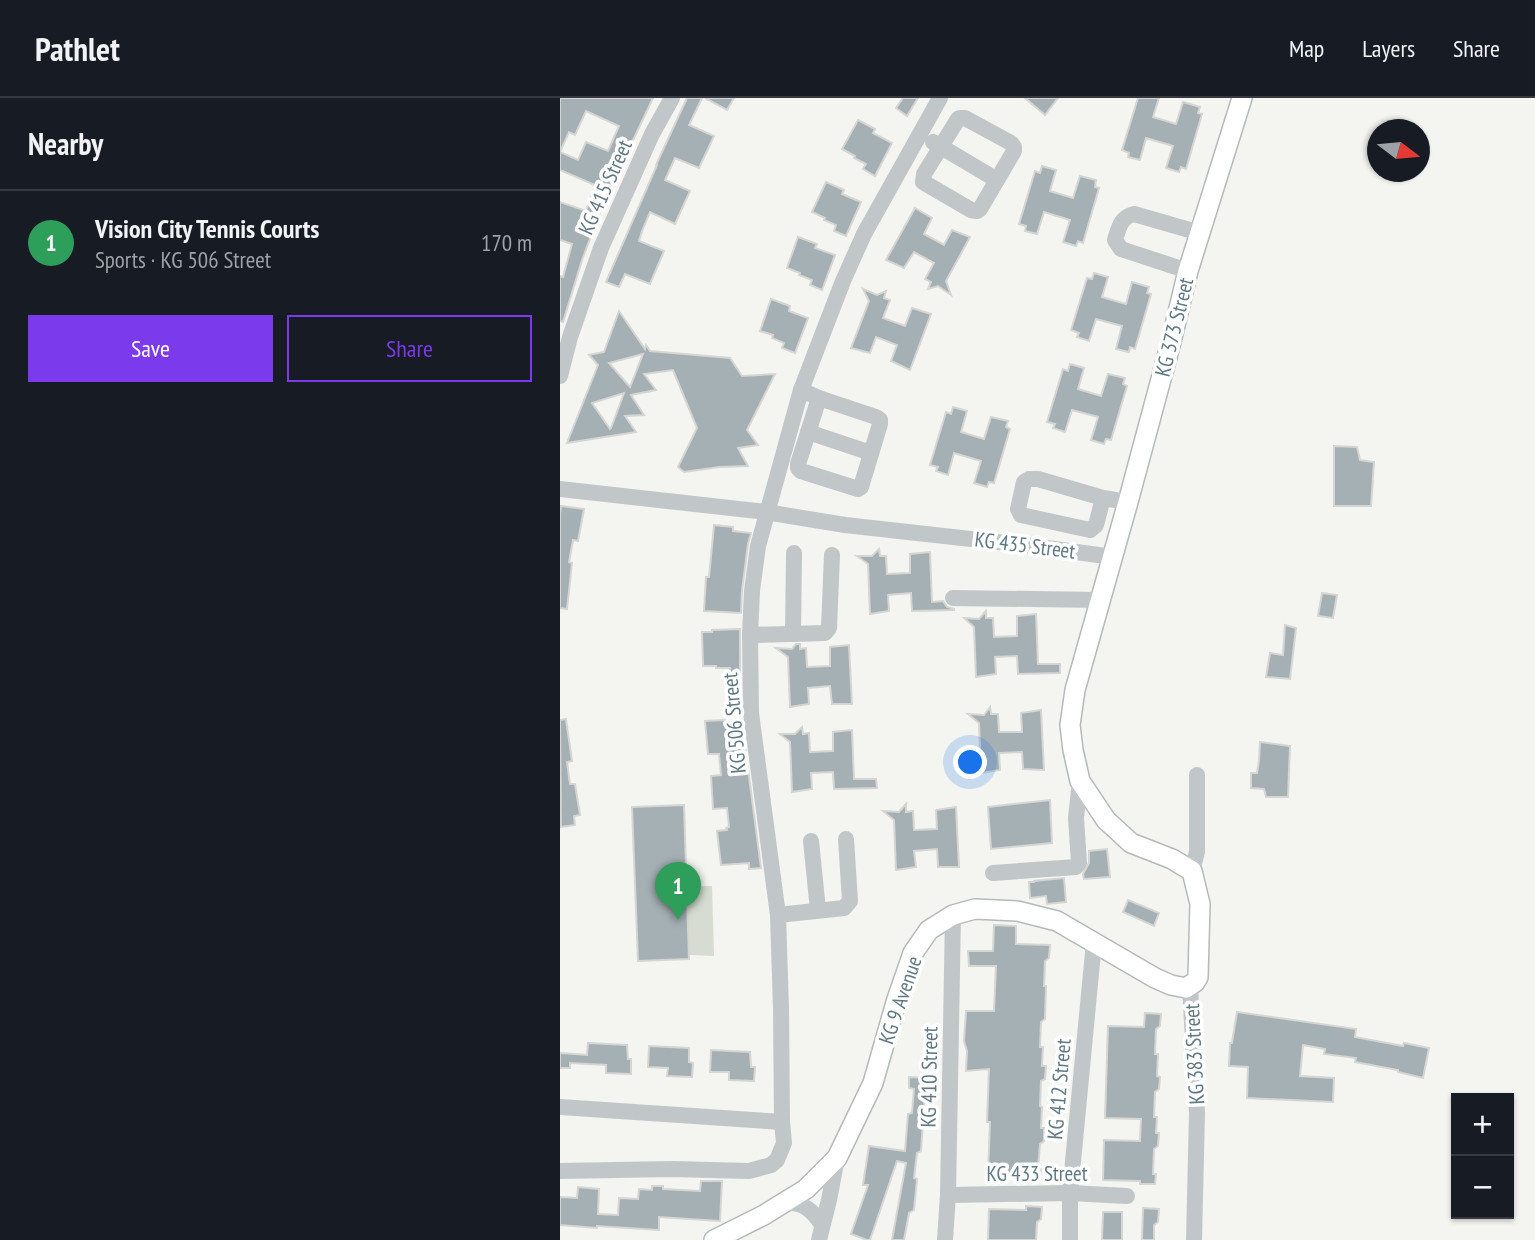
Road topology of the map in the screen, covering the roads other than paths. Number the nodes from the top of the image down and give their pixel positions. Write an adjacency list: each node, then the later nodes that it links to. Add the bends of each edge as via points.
1 (672, 98): 9 (street, KG 415 Street, via 601,248)
2 (940, 98): 4 (street, KG 506 Street)
3 (1239, 100): 7 (main road, KG 373 Street)
4 (918, 134): 5 (street); 10 (street, KG 506 Street, via 842,281)
5 (940, 146): 6 (street); 6 (street, via 960,118 1011,143 1014,151); 6 (street, via 923,182 977,211)
6 (997, 180)
7 (1200, 233): 8 (main road, KG 373 Street); 8 (street, via 1134,214 1122,220 1115,240 1121,250)
8 (1188, 271): 16 (main road, KG 373 Street)
9 (560, 376)
10 (801, 390): 11 (street); 17 (street, KG 506 Street)
11 (819, 398): 12 (street); 13 (street, via 880,420)
12 (808, 432): 13 (street); 13 (street, via 798,464 801,471 858,489)
13 (871, 453)
14 (560, 489): 17 (street, KG 435 Street)
15 (1103, 498): 15 (street, via 1096,525 1090,530 1021,515 1018,509 1024,482 1030,479); 16 (street)
16 (1128, 502): 20 (main road, KG 373 Street)
17 (766, 512): 20 (street, KG 435 Street); 24 (street, KG 506 Street, via 752,591)
18 (794, 553): 23 (street)
19 (832, 555): 23 (street, via 828,631)
20 (1113, 557): 22 (main road)
21 (953, 598): 22 (street)
22 (1101, 600): 26 (main road, via 1075,690 1070,725)
23 (793, 634): 24 (street)
24 (750, 635): 32 (street, KG 506 Street, via 751,713)
25 (1197, 775): 29 (street, via 1197,852)
26 (1080, 782): 29 (main road, via 1106,820 1130,843); 30 (street, via 1076,867)
27 (846, 839): 31 (street, via 850,901 844,908)
28 (811, 841): 31 (street)
29 (1192, 871): 35 (main road, KG 383 Street, via 1200,904 1198,977)
30 (993, 873)
31 (818, 910): 32 (street)
32 (778, 915): 37 (street, KG 506 Street)
33 (953, 915): 34 (main road, KG 9 Avenue, via 975,909 1017,911 1057,921); 38 (main road, KG 9 Avenue, via 929,930 913,953 873,1083); 41 (street, KG 410 Street)
34 (1094, 942): 35 (main road, KG 9 Avenue, via 1163,982); 40 (street, KG 412 Street)
35 (1190, 986): 48 (street, KG 383 Street, via 1197,1113)
36 (560, 1107): 37 (street)
37 (782, 1122): 39 (street, KG 506 Street, via 784,1143 776,1160 749,1171)
38 (837, 1158): 43 (main road, KG 9 Avenue, via 806,1189); 44 (street)
39 (560, 1171)
40 (1070, 1193): 41 (street, KG 433 Street); 42 (street, KG 433 Street); 47 (street, KG 412 Street)
41 (947, 1195): 46 (street, KG 410 Street)
42 (1127, 1196)
43 (784, 1203): 44 (street, via 793,1202 815,1213); 45 (main road, KG 9 Avenue)
44 (820, 1232)
45 (714, 1240)
46 (945, 1240)
47 (1070, 1240)
48 (1194, 1240)

